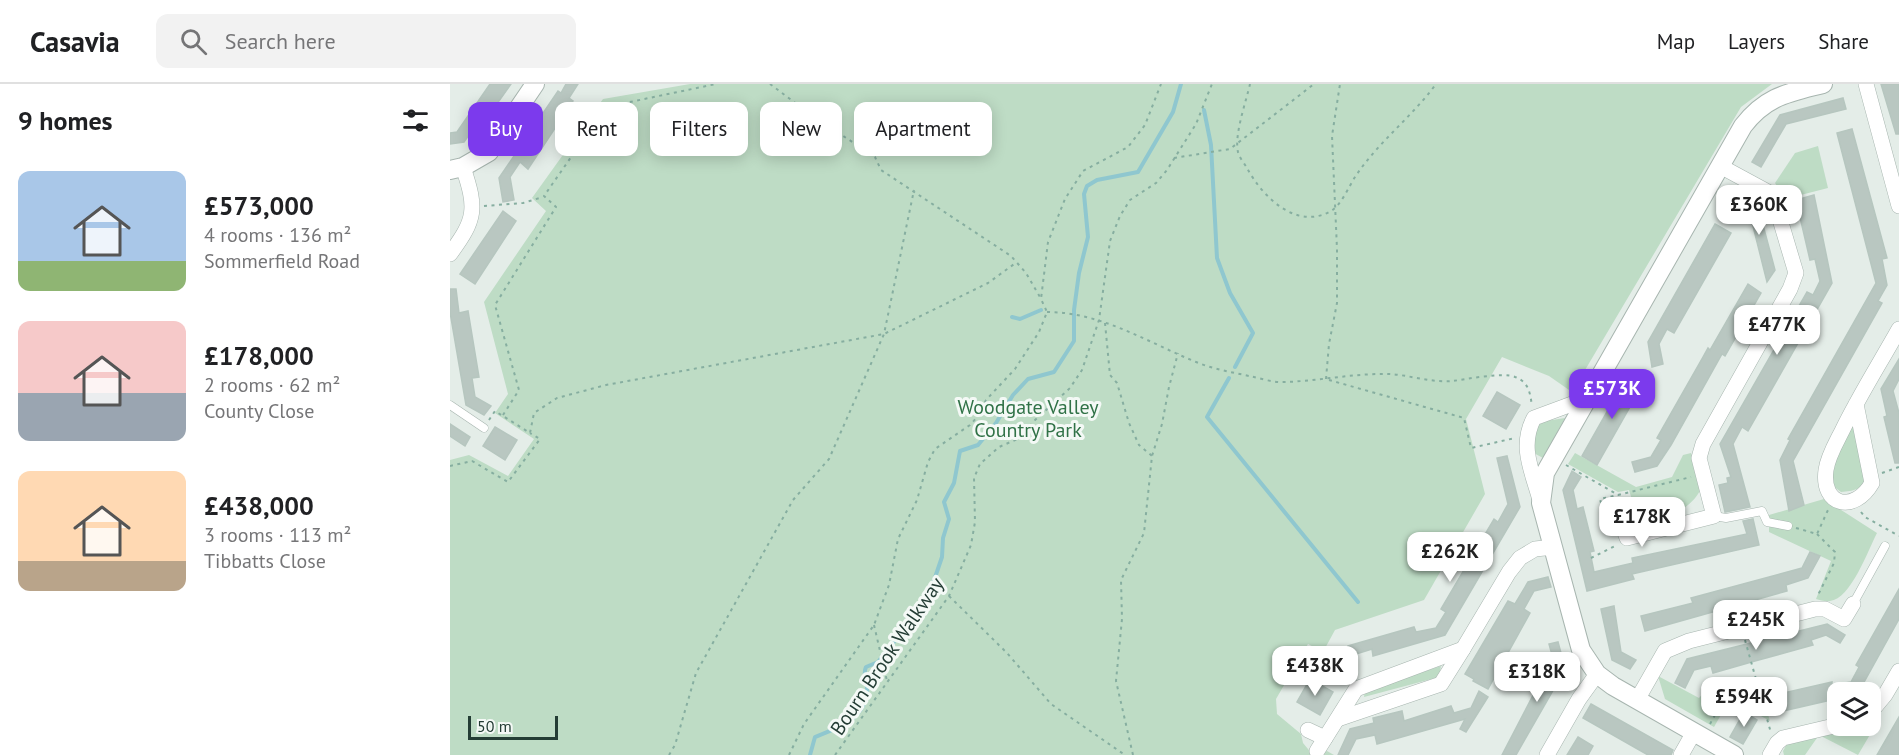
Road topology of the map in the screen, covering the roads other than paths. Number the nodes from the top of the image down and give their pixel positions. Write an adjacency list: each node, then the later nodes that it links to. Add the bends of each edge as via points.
1 (536, 84): 5 (street, via 489,152)
2 (1823, 84): 4 (street, via 1772,99 1756,110)
3 (1866, 84): 6 (street)
4 (1720, 166): 9 (street); 14 (street, via 1768,192 1796,273 1702,444 1700,458)
5 (457, 169): 7 (street, via 472,196 471,224)
6 (1899, 206)
7 (450, 254)
8 (1899, 329): 10 (street)
9 (1588, 398): 13 (street, via 1545,473); 13 (street, via 1534,418 1526,439)
10 (1856, 404): 10 (street, via 1872,483 1864,496 1852,502 1839,502 1830,496 1826,469)
11 (450, 405): 12 (lane)
12 (484, 429)
13 (1541, 503): 18 (street)
14 (1714, 516): 15 (street, via 1627,538); 16 (lane, via 1726,518 1762,510 1767,522)
15 (1620, 519)
16 (1788, 525)
17 (1885, 546): 19 (lane)
18 (1554, 547): 20 (street, via 1535,549 1520,558); 22 (street, via 1581,650)
19 (1853, 604): 23 (street, via 1844,619 1825,609 1815,609 1689,641 1665,651)
20 (1463, 649): 25 (street, via 1356,689); 25 (street, via 1441,684)
21 (1899, 671): 24 (street)
22 (1597, 674): 23 (street); 32 (street)
23 (1637, 700): 28 (street)
24 (1881, 701)
25 (1338, 719): 29 (street)
26 (1827, 728): 30 (street, via 1784,738)
27 (1308, 730): 29 (street)
28 (1698, 734): 33 (street); 34 (street)
29 (1325, 738): 31 (street)
30 (1773, 749)
31 (1317, 752)
32 (1547, 755)
33 (1681, 755)
34 (1734, 755)

